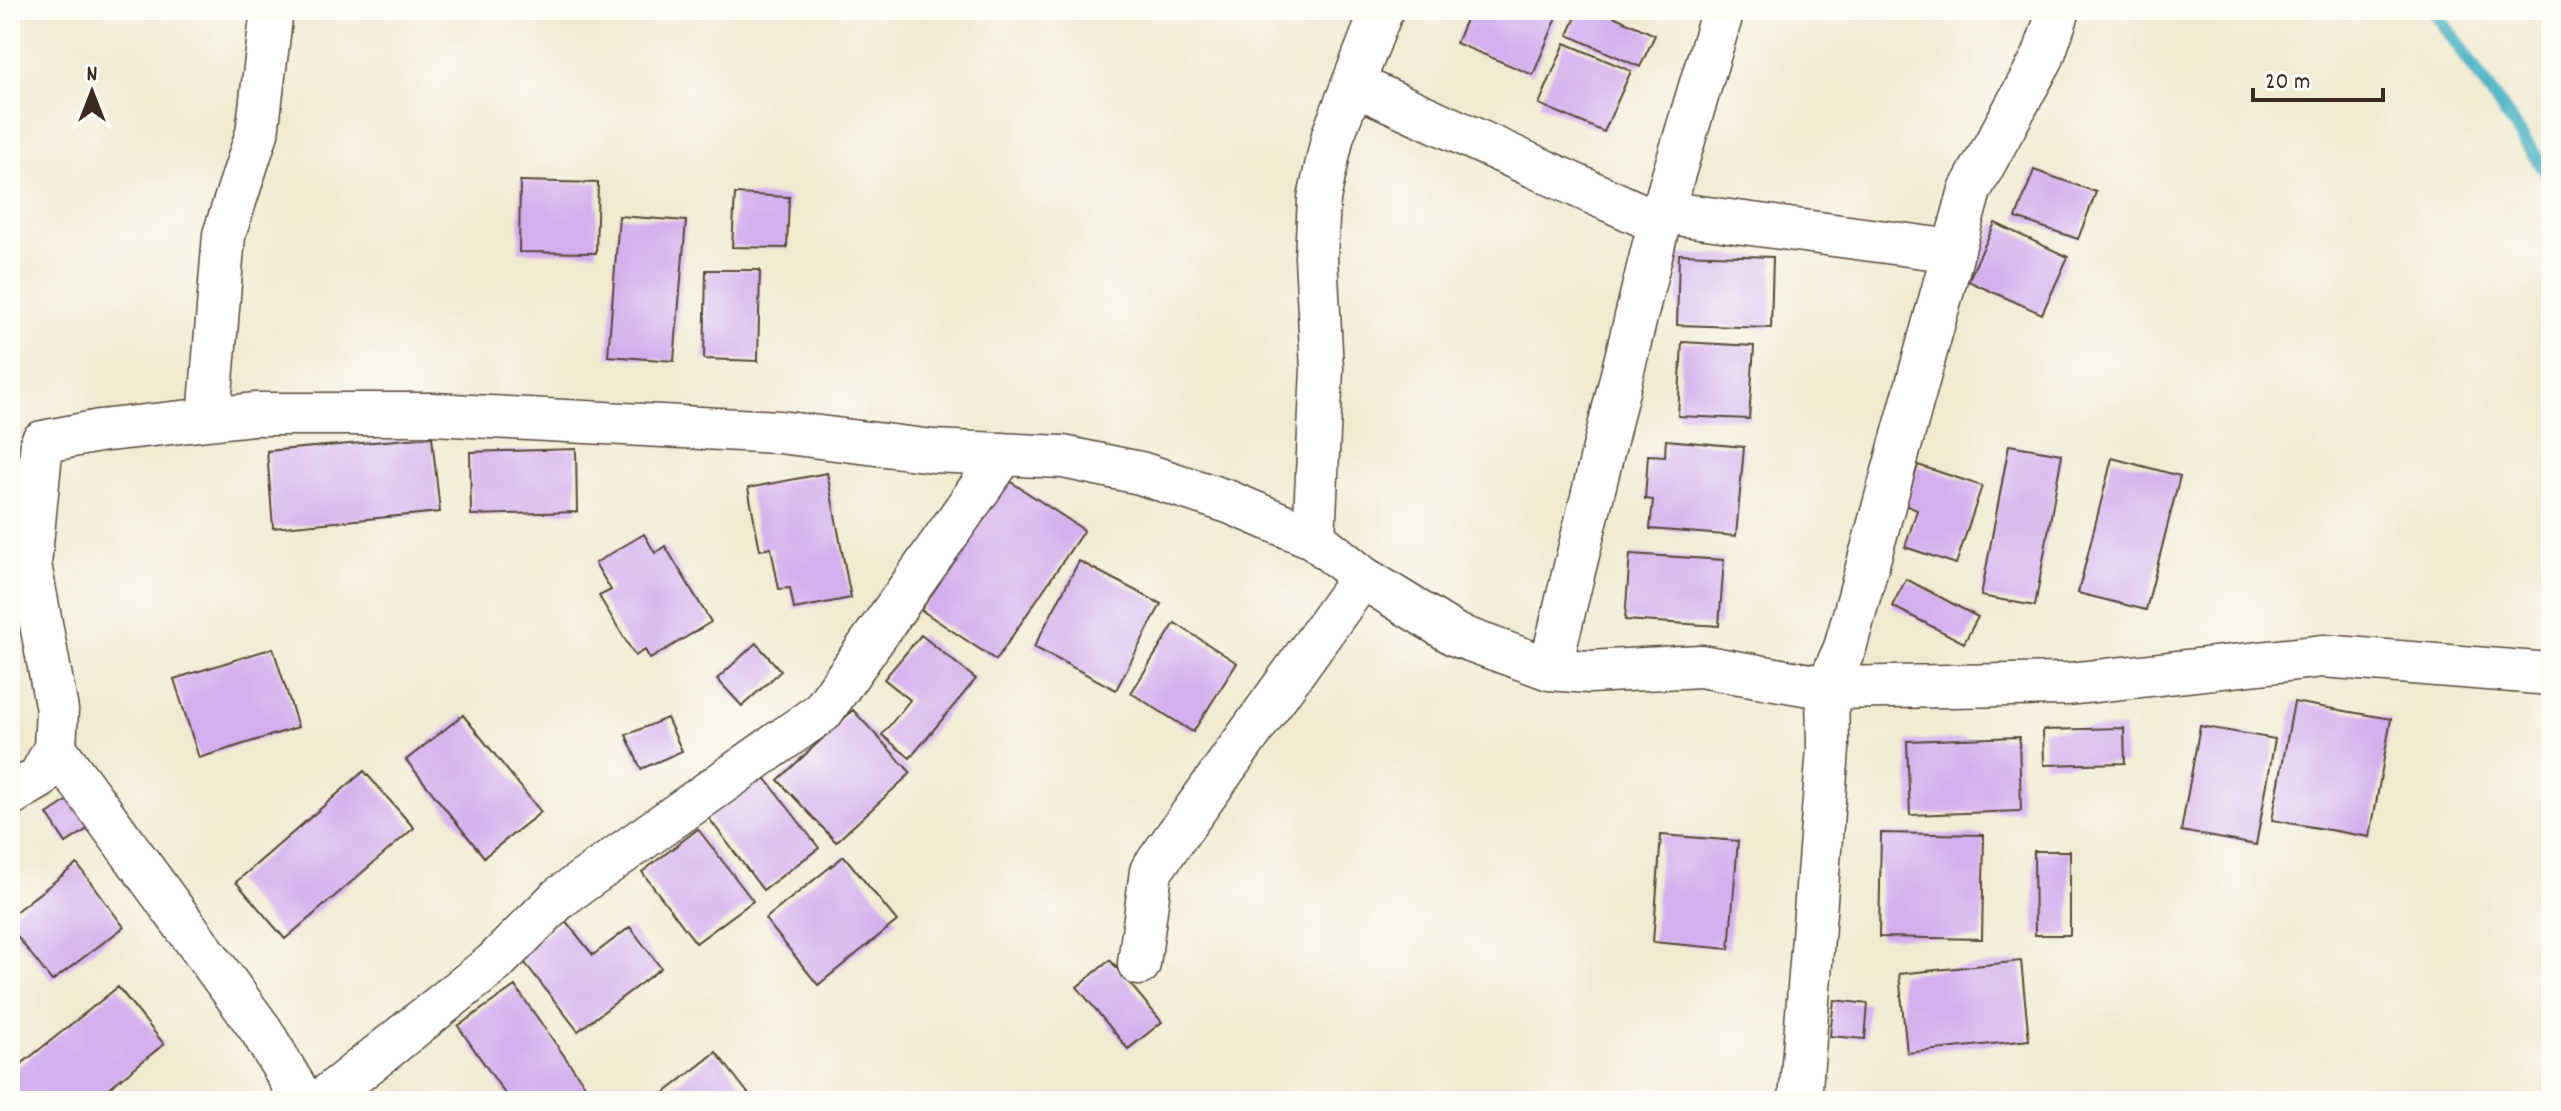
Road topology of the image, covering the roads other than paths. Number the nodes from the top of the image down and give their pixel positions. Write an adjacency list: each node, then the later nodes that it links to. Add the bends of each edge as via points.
1 (272, 10): 8 (street, via 257,133 224,235)
2 (1382, 10): 5 (street)
3 (1723, 10): 6 (street)
4 (2059, 10): 7 (street, via 2043,57 1970,190)
5 (1353, 84): 6 (street); 11 (street, via 1333,135 1319,199 1316,257 1322,369)
6 (1660, 218): 7 (street); 13 (street)
7 (1953, 251): 15 (street, via 1845,648)
8 (209, 418): 9 (street); 10 (street, via 433,414 779,432)
9 (26, 444): 16 (street, via 30,564 57,710)
10 (1004, 454): 11 (street, via 1063,457 1140,473); 20 (street, via 822,712 559,898 494,963)
11 (1314, 538): 12 (street)
12 (1362, 577): 13 (street, via 1456,635); 18 (street, via 1151,871)
13 (1550, 669): 15 (street, via 1700,666)
14 (2551, 674): 15 (street, via 2323,656 2068,684)
15 (1827, 688): 21 (street, via 1828,749)
16 (55, 748): 17 (street, via 39,778); 19 (street, via 261,1030)
17 (10, 795)
18 (1139, 964)
19 (303, 1101)
20 (321, 1101)
21 (1800, 1101)

